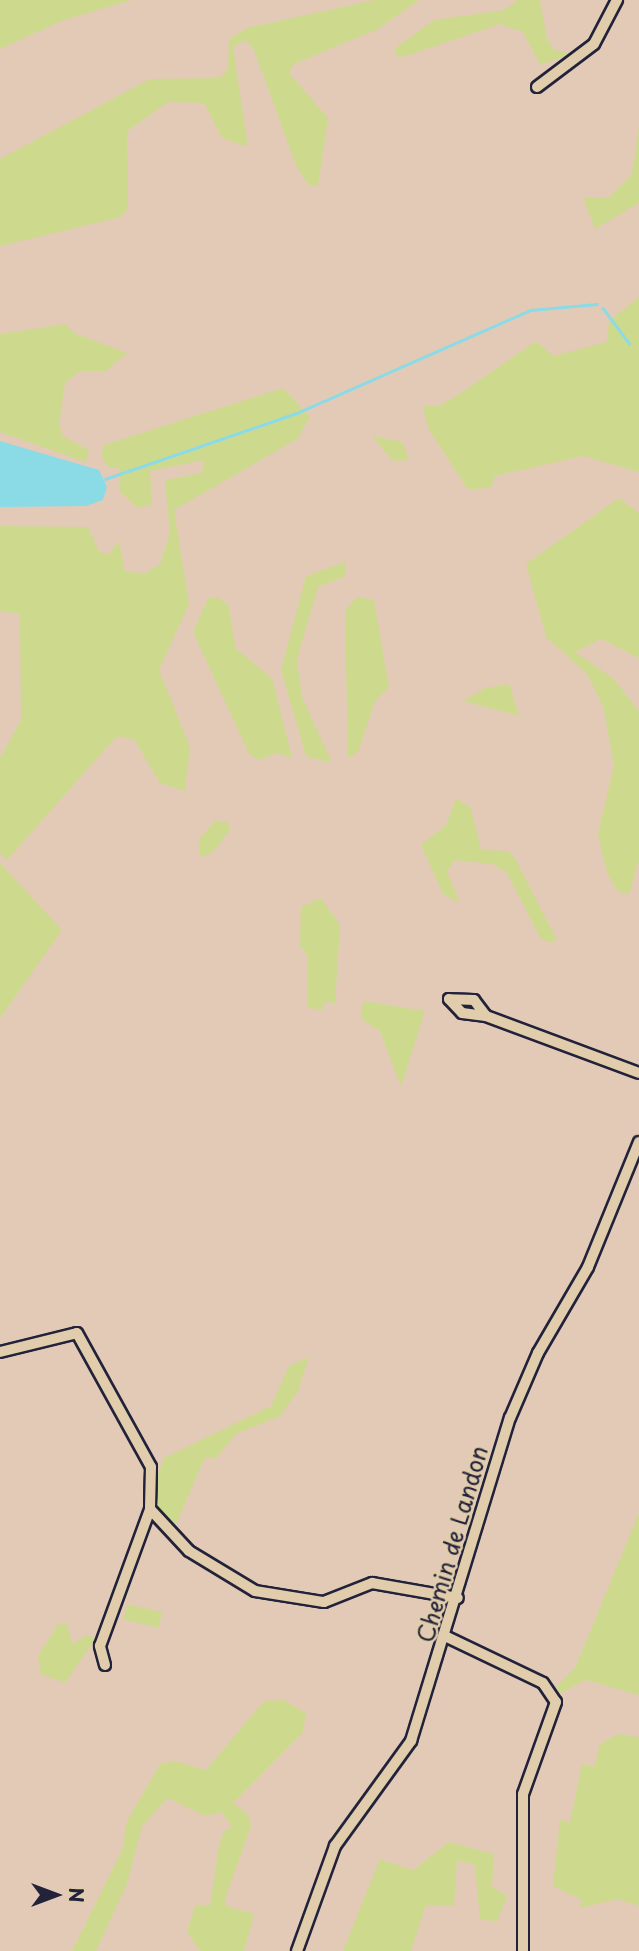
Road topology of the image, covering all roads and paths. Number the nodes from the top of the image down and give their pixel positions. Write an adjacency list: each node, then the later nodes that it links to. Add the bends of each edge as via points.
1 (617, 0): 2 (street, via 594,44)
2 (537, 87)
3 (486, 1016): 4 (street)
4 (639, 1073)
5 (639, 1142): 8 (street, Chemin de Landon, via 588,1267 538,1353 510,1418)
6 (0, 1352): 7 (street, via 77,1333 151,1467)
7 (150, 1509): 8 (street, via 189,1550 269,1595 333,1601 372,1583); 10 (street, via 100,1646)
8 (458, 1598): 9 (street, Chemin de Landon)
9 (447, 1637): 11 (street, Chemin de Landon, via 411,1741 335,1846); 12 (street, via 543,1684 556,1702 523,1794)
10 (105, 1665)
11 (297, 1951)
12 (523, 1951)

